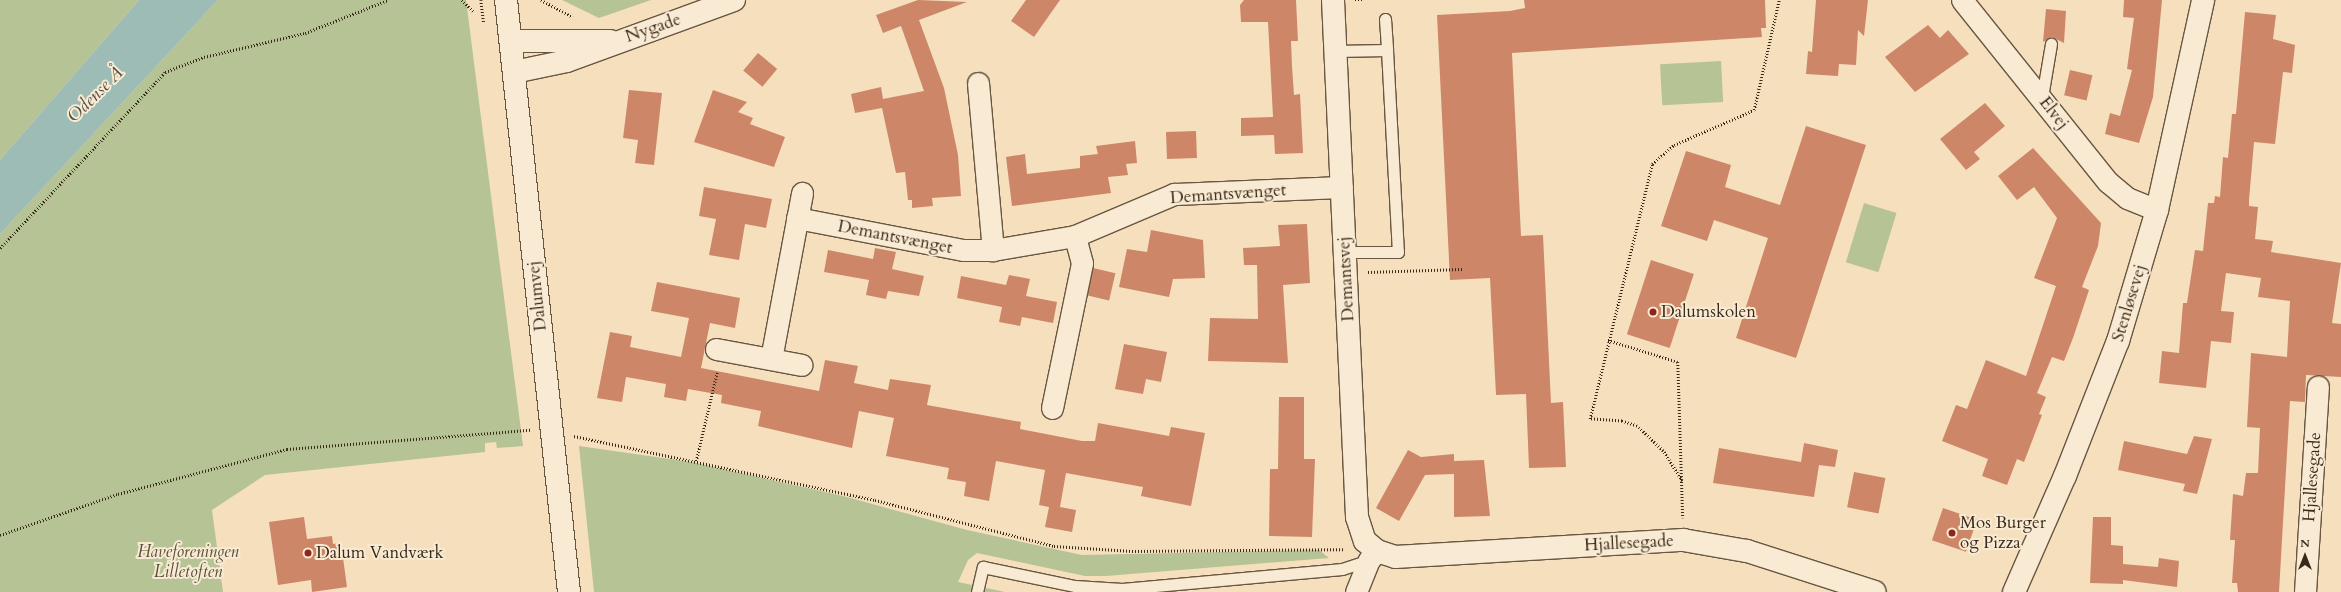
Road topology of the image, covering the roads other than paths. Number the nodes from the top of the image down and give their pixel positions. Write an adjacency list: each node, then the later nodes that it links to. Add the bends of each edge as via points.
1 (506, 0): 7 (street, Dalumvej)
2 (734, 0): 8 (street, Nygade)
3 (1333, 0): 11 (street, Demantsvej)
4 (1962, 0): 14 (street, Elvej)
5 (2203, 0): 17 (street, Stenløsevej)
6 (1385, 19): 10 (lane)
7 (511, 41): 8 (street, Nygade); 12 (street, Dalumvej)
8 (618, 41): 12 (street, Nygade, via 549,67)
9 (2051, 44): 14 (lane)
10 (1387, 50): 11 (lane); 21 (lane, via 1398,252)
11 (1335, 51): 15 (street, Demantsvej)
12 (514, 72): 29 (street, Dalumvej)
13 (978, 83): 20 (street)
14 (2042, 97): 17 (street, Elvej, via 2108,182 2127,198)
15 (1342, 187): 19 (street, Demantsvænget, via 1174,194); 21 (street, Demantsvej)
16 (802, 194): 18 (street)
17 (2157, 210): 33 (street, Stenløsevej, via 2118,341 2065,476)
18 (798, 218): 20 (street, Demantsvænget, via 963,250); 23 (street)
19 (1075, 236): 20 (street, Demantsvænget); 26 (street, via 1082,263)
20 (993, 250)
21 (1345, 263): 27 (street, Demantsvej, via 1357,516 1365,541)
22 (719, 349): 23 (street)
23 (771, 359): 24 (street)
24 (802, 365)
25 (2318, 386): 34 (street, Hjallesegade)
26 (1052, 408)
27 (1373, 555): 28 (lane, via 1342,570); 31 (street); 32 (street, Hjallesegade, via 1396,557 1683,540 1747,551)
28 (1219, 587): 30 (lane, via 1122,589 1075,586 983,567)
29 (569, 592)
30 (977, 592)
31 (1356, 592)
32 (1875, 592)
33 (2014, 592)
34 (2305, 592)

